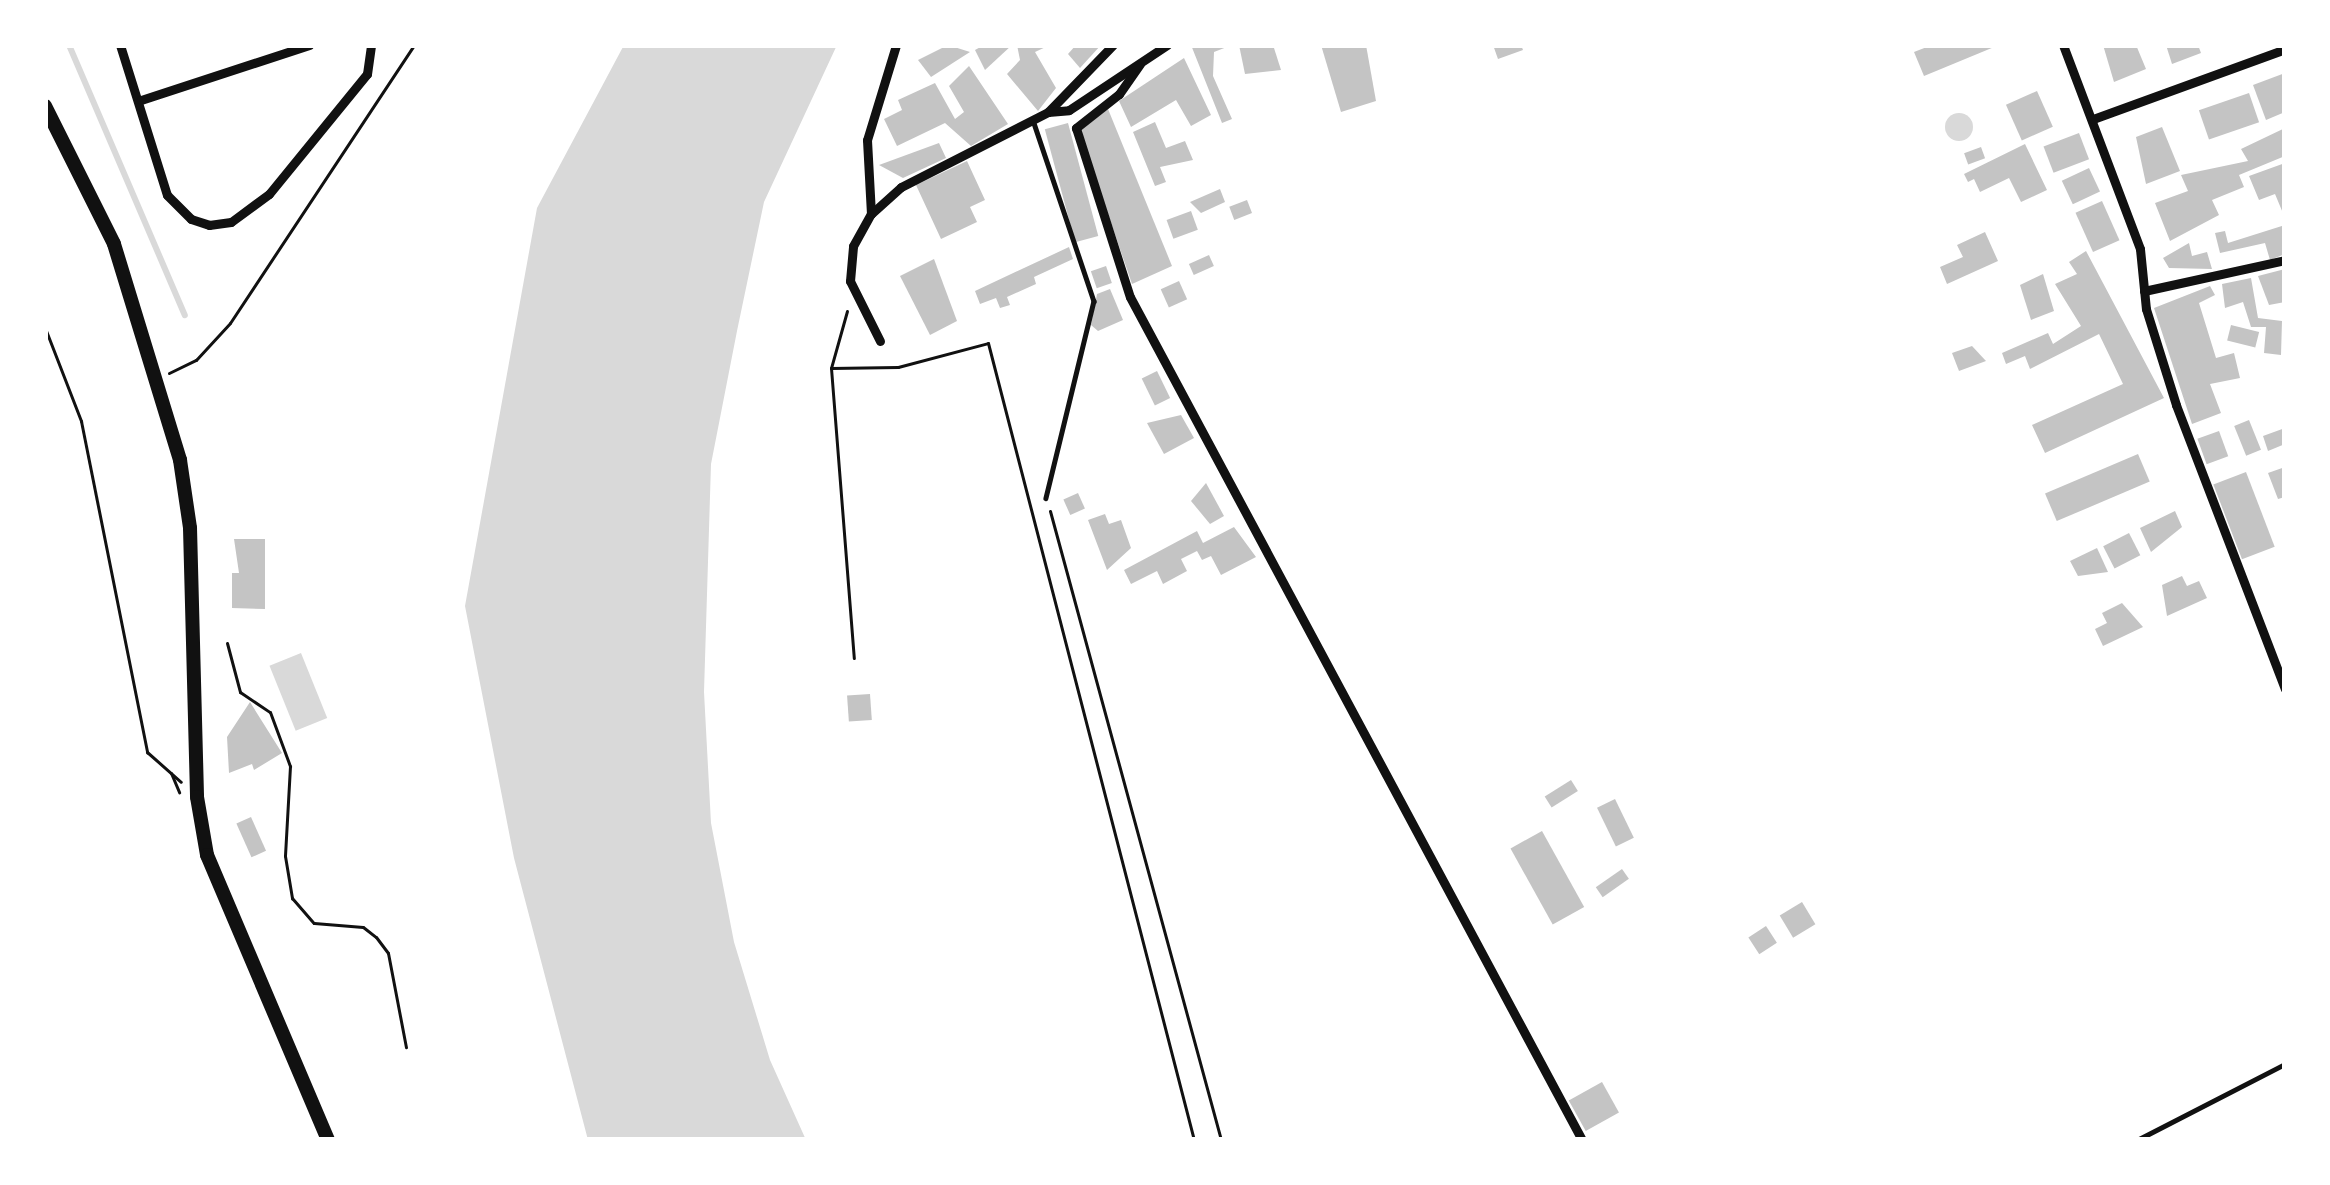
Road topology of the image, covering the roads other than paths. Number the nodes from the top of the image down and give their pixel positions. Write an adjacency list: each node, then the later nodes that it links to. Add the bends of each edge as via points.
1 (120, 45): 10 (street)
2 (309, 45): 10 (street)
3 (371, 45): 10 (street, via 367,74 269,194 231,222 191,219 166,195)
4 (896, 45): 15 (street, via 867,140)
5 (1113, 45): 12 (street)
6 (1167, 45): 9 (street)
7 (2063, 45): 13 (street)
8 (2285, 49): 13 (street)
9 (1140, 64): 12 (street, via 1069,110); 23 (street, via 1119,94 1076,128 1130,297)
10 (141, 100)
11 (45, 106): 22 (main road, via 114,244 180,460 207,855)
12 (1048, 112): 14 (street)
13 (2093, 119): 17 (street, via 2140,249)
14 (1034, 122): 15 (street, via 901,187); 19 (lane, via 1094,301)
15 (871, 214): 18 (street, via 853,246 854,292)
16 (2285, 260): 17 (street)
17 (2144, 291): 20 (street, via 2198,466)
18 (880, 341)
19 (1046, 498)
20 (2285, 689)
21 (2285, 1064): 24 (lane)
22 (328, 1140)
23 (1582, 1140)
24 (2137, 1140)

